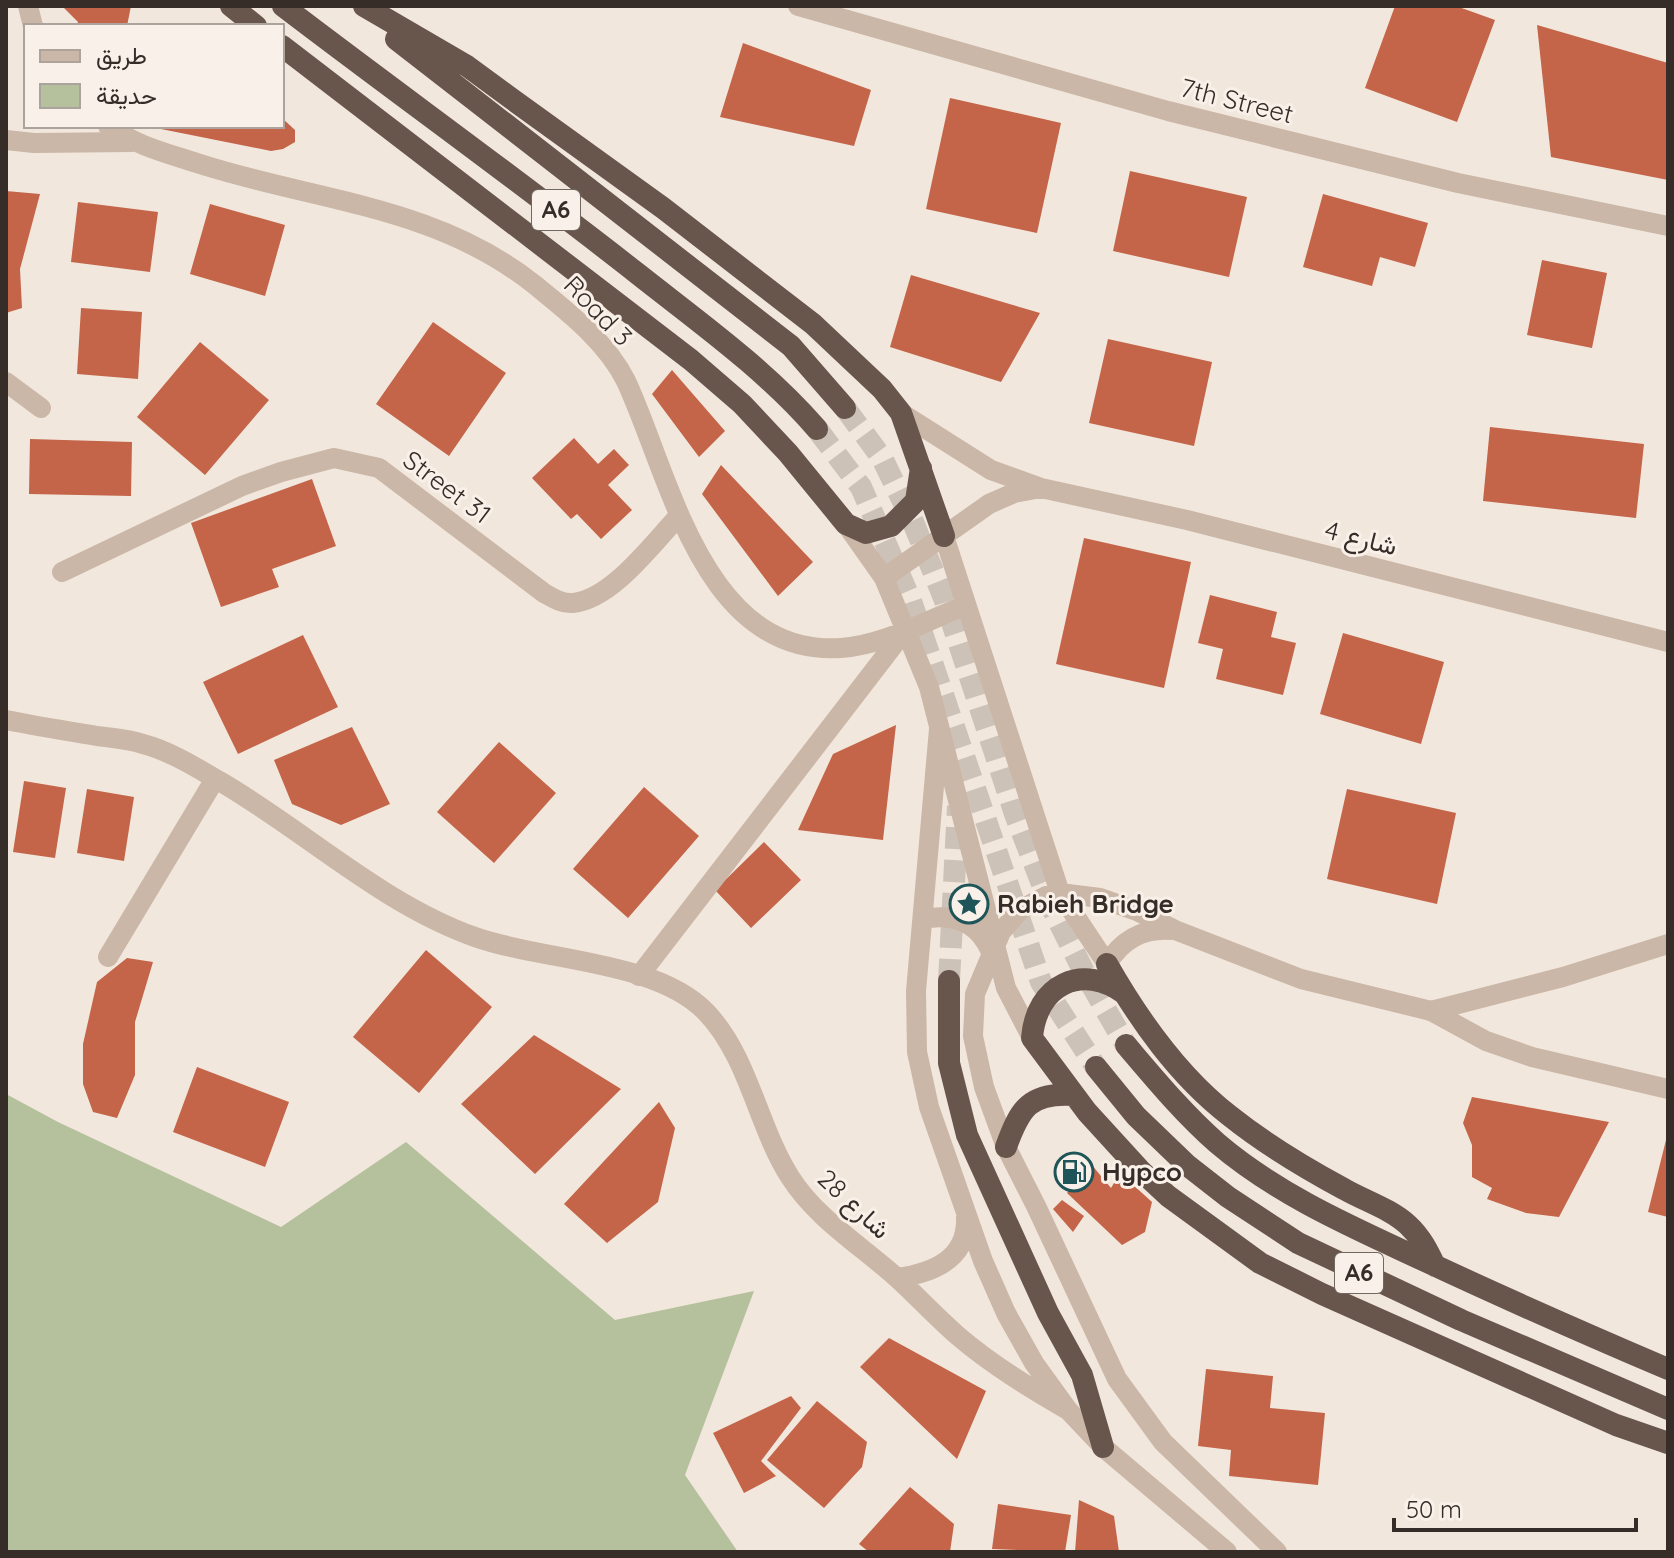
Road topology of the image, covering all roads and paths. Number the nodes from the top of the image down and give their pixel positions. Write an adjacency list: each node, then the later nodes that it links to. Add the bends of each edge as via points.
1 (231, 6): 6 (highway)
2 (283, 6): 16 (highway, A6, via 759,369)
3 (350, 6): 14 (highway, A6, via 791,346)
4 (364, 6): 15 (highway, via 467,66 663,208 813,324)
5 (798, 6): 11 (street, 7th Street, via 1168,111 1458,183)
6 (254, 24)
7 (284, 48): 20 (highway, via 712,378 788,453)
8 (111, 128): 10 (street, Road 3)
9 (6, 140): 10 (street)
10 (132, 142): 19 (street, Road 3, via 229,174 363,204 448,233 517,270 584,327 625,379)
11 (1668, 226)
12 (6, 382): 13 (street)
13 (41, 408)
14 (845, 408)
15 (901, 413): 17 (highway); 18 (street, شارع 4, via 991,470)
16 (817, 429)
17 (921, 468): 20 (highway, via 916,501 891,526 866,533); 21 (highway)
18 (1041, 488): 21 (street, via 989,504); 26 (street, شارع 4)
19 (678, 517): 22 (street, Street 31, via 606,589 588,599 560,602 379,468 334,458 242,486); 25 (street, Road 3, via 719,586 742,613 771,632 804,644 839,648 874,643)
20 (846, 524): 23 (street)
21 (944, 536): 23 (street); 24 (street)
22 (62, 572)
23 (884, 578): 25 (street)
24 (966, 605): 25 (street, Road 3); 30 (street)
25 (906, 629): 28 (street); 37 (street)
26 (1668, 642)
27 (6, 720): 29 (street, شارع 28, via 144,744)
28 (939, 729): 31 (street); 34 (street)
29 (215, 779): 35 (street); 37 (street, شارع 28, via 428,917 499,944)
30 (1060, 893): 32 (street, via 1100,898); 34 (street, via 1020,910); 36 (street)
31 (923, 919): 34 (street, via 939,916 964,922); 47 (street, via 917,1052 929,1107)
32 (1175, 930): 36 (street, via 1143,932 1116,950); 40 (street, via 1301,979)
33 (1668, 944): 40 (street)
34 (993, 950): 41 (street); 46 (street, via 975,994 973,1036)
35 (108, 957)
36 (1107, 964): 39 (highway)
37 (630, 973): 49 (street, شارع 28, via 686,996 706,1012 728,1041 772,1147 793,1181 823,1216)
38 (949, 981): 54 (highway, via 949,1063 967,1135 1082,1375)
39 (1125, 994): 41 (highway, via 1102,981 1063,984 1043,1000); 48 (highway, via 1197,1087 1231,1117 1306,1168 1408,1224)
40 (1431, 1011): 44 (street, via 1486,1041 1532,1057)
41 (1032, 1038): 45 (highway)
42 (1126, 1045): 48 (highway, A6, via 1189,1117 1250,1167 1332,1218)
43 (1096, 1067): 51 (highway, A6, via 1136,1116 1187,1165 1298,1243)
44 (1668, 1089)
45 (1074, 1095): 46 (highway, via 1056,1094 1027,1105); 53 (highway, via 1168,1196 1260,1263 1616,1425)
46 (1006, 1147): 56 (street, via 1117,1379 1163,1442)
47 (965, 1206): 49 (street, via 967,1222 957,1252 932,1271); 52 (street, via 1006,1313)
48 (1435, 1266): 50 (highway, A6)
49 (897, 1278): 52 (street, شارع 28, via 960,1337)
50 (1668, 1369)
51 (1668, 1409)
52 (1068, 1410): 54 (street)
53 (1668, 1443)
54 (1103, 1447): 55 (street)
55 (1227, 1552)
56 (1277, 1552)

